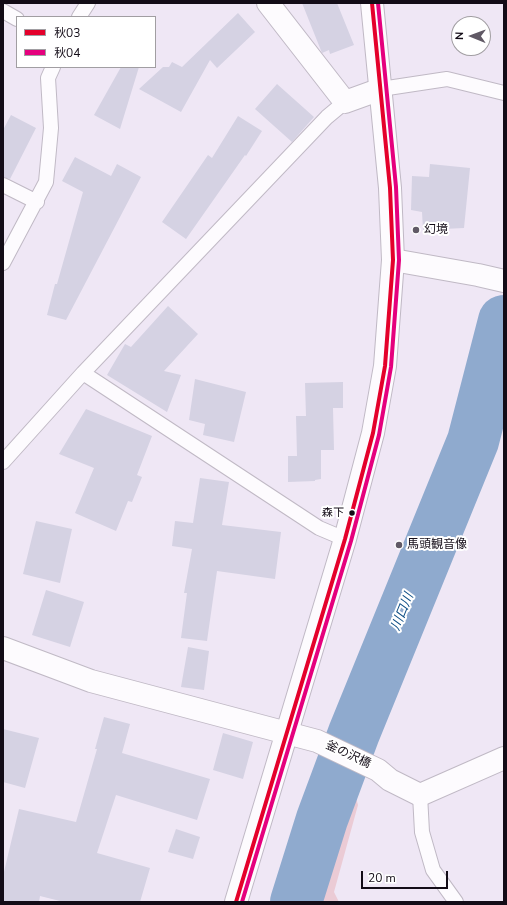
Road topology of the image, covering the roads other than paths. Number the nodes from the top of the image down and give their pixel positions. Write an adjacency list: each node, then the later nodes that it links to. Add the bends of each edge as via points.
1 (88, 3): 5 (lane)
2 (268, 3): 10 (main road)
3 (372, 3): 8 (main road)
4 (3, 11): 6 (lane)
5 (80, 16)
6 (16, 18)
7 (53, 68): 12 (lane, via 48,78 51,128 46,182)
8 (381, 89): 9 (lane, via 447,79); 10 (main road); 13 (main road)
9 (504, 93)
10 (346, 102): 16 (lane, via 327,117)
11 (3, 185): 12 (lane)
12 (36, 202): 14 (lane)
13 (393, 260): 15 (main road); 18 (main road, via 385,366 373,433)
14 (3, 263)
15 (504, 281)
16 (83, 373): 17 (lane); 18 (lane, via 319,528)
17 (3, 464)
18 (345, 539): 20 (main road)
19 (3, 648): 20 (main road, 釜の沢橋, via 91,681)
20 (285, 732): 22 (main road, 釜の沢橋, via 318,741 378,770 390,780); 23 (main road)
21 (504, 758): 22 (main road)
22 (420, 795): 24 (lane, via 422,832 433,870)
23 (236, 902)
24 (456, 902)

